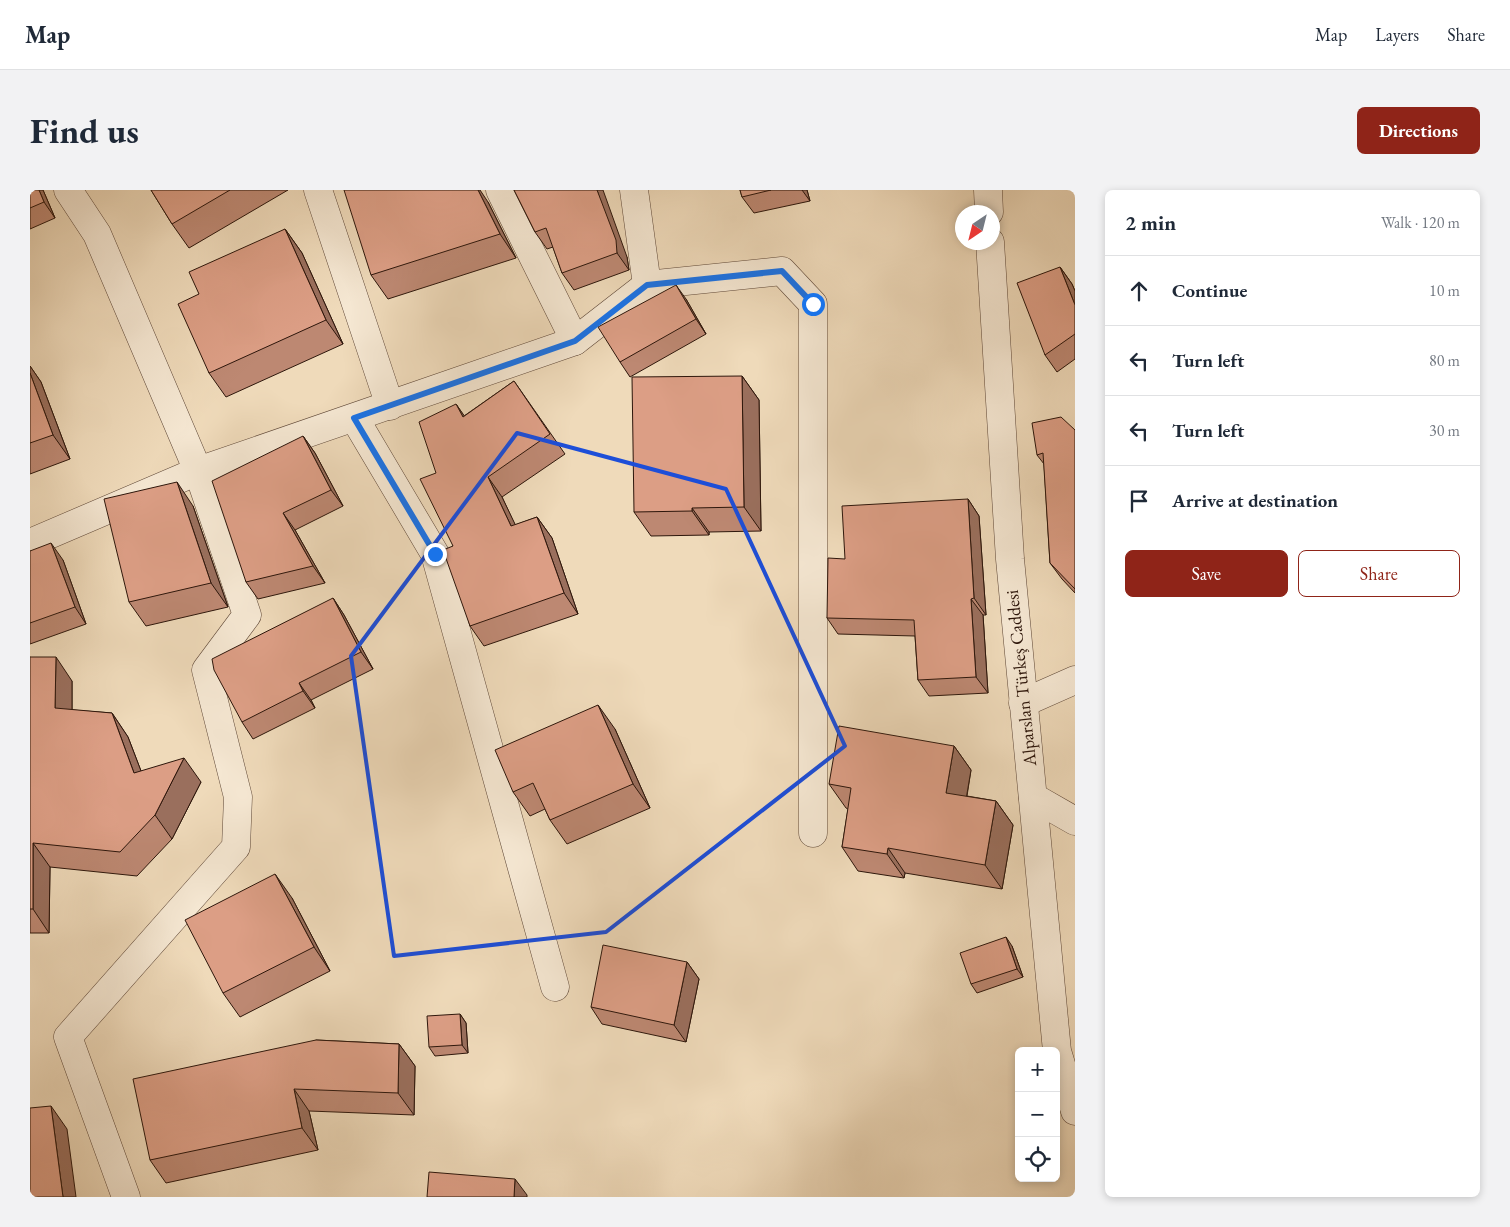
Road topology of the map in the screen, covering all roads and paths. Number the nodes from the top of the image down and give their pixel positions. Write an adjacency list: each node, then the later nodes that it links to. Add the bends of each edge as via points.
1 (68, 190): 12 (street, via 97,234)
2 (318, 190): 10 (street)
3 (500, 190): 9 (street)
4 (634, 190): 8 (street)
5 (988, 190): 6 (street)
6 (989, 205)
7 (991, 250): 15 (street, Alparslan Türkeş Caddesi, via 1010,559)
8 (647, 285): 9 (street); 18 (street, via 782,271 813,304)
9 (575, 341): 10 (street)
10 (390, 406): 11 (street)
11 (354, 418): 12 (street); 19 (street, via 435,554)
12 (198, 471): 13 (street); 21 (street, via 247,615 206,670 238,797 236,847 68,1037)
13 (30, 543)
14 (1075, 680): 15 (street)
15 (1024, 702): 16 (street, Alparslan Türkeş Caddesi)
16 (1033, 797): 17 (street); 20 (street, Alparslan Türkeş Caddesi, via 1057,1051)
17 (1075, 821)
18 (813, 833)
19 (555, 987)
20 (1075, 1111)
21 (126, 1197)

